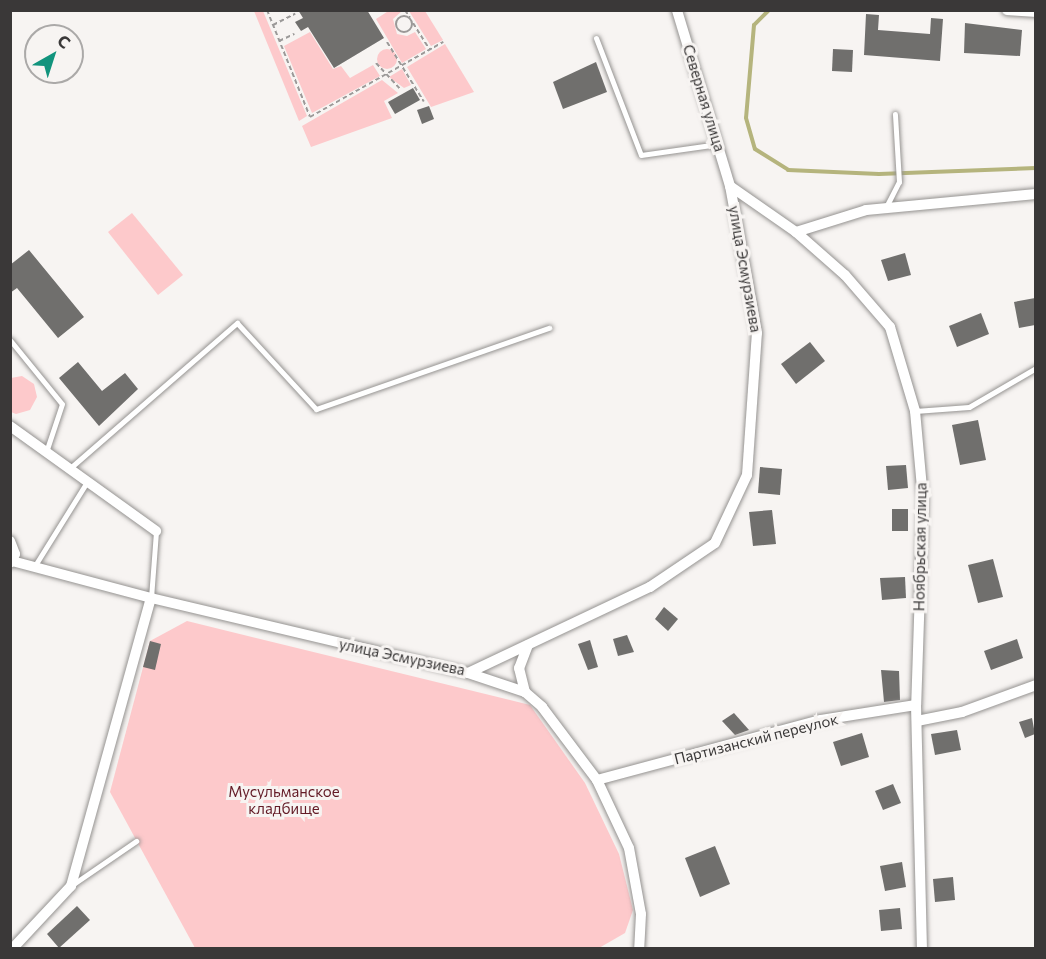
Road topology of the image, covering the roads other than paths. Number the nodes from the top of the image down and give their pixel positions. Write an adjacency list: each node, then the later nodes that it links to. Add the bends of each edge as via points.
1 (677, 10): 6 (street, Северная улица)
2 (1007, 10): 3 (street)
3 (1035, 12)
4 (596, 38): 6 (lane, via 641,155)
5 (895, 114): 9 (lane, via 899,182)
6 (718, 144): 7 (street, Северная улица)
7 (730, 186): 10 (street, Ноябрьская улица); 24 (street, улица Эсмурзиева, via 757,333 747,475 715,543 650,587)
8 (1035, 194): 9 (street)
9 (886, 207): 10 (street)
10 (796, 232): 14 (street, Ноябрьская улица, via 845,275 890,327)
11 (549, 328): 17 (lane, via 316,409 237,323)
12 (10, 340): 16 (lane, via 62,404)
13 (1035, 368): 14 (lane, via 969,407)
14 (915, 411): 28 (street, Ноябрьская улица, via 923,499)
15 (10, 426): 16 (street)
16 (46, 452): 17 (street)
17 (69, 469): 18 (street)
18 (87, 481): 19 (street); 22 (lane)
19 (156, 531): 23 (lane)
20 (10, 541): 21 (street)
21 (11, 562): 22 (street, улица Эсмурзиева)
22 (34, 567): 23 (street, улица Эсмурзиева)
23 (151, 598): 25 (street, улица Эсмурзиева); 32 (street)
24 (528, 645): 25 (street, улица Эсмурзиева); 27 (street, via 519,668)
25 (468, 674): 27 (street)
26 (1035, 685): 29 (street, via 962,712)
27 (525, 692): 30 (street, via 542,707)
28 (916, 705): 29 (street, Ноябрьская улица); 30 (street, Партизанский переулок, via 821,720)
29 (917, 721): 35 (street, Ноябрьская улица)
30 (597, 780): 34 (street, via 629,848 641,914)
31 (136, 841): 32 (lane)
32 (71, 886): 33 (street)
33 (13, 948)
34 (639, 948)
35 (922, 948)

